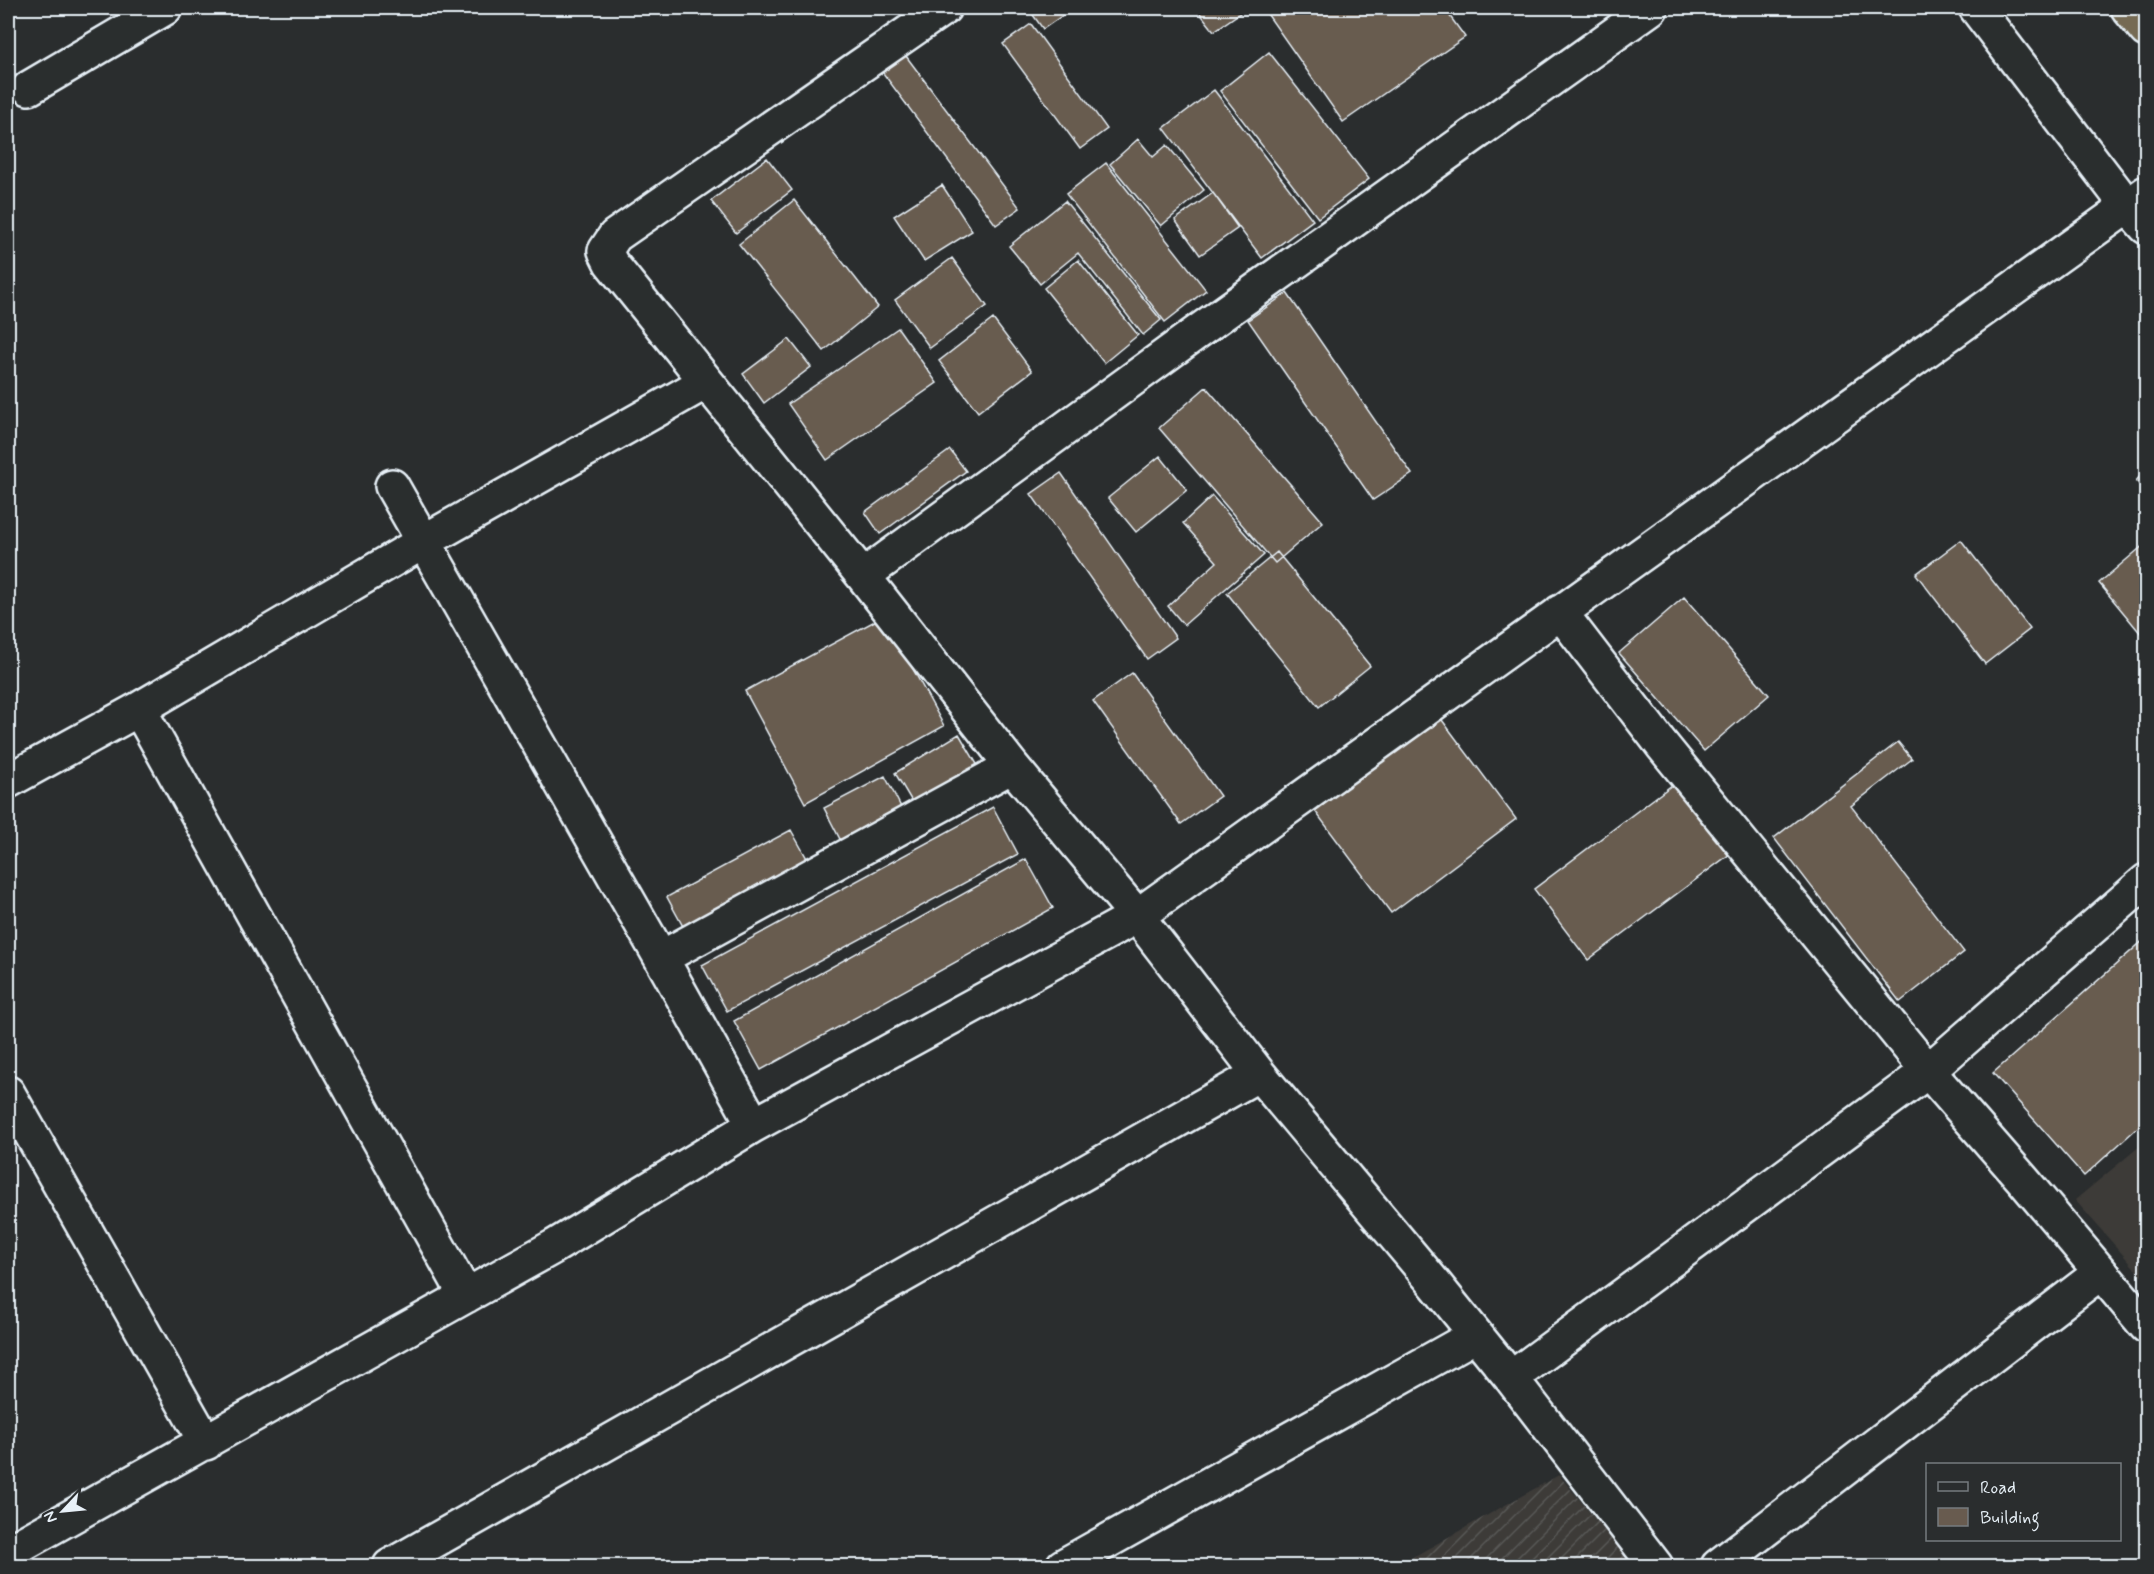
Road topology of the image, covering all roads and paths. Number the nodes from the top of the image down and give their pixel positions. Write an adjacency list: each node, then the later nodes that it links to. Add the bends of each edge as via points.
1 (165, 8): 7 (street)
2 (944, 8): 9 (street, via 615,236 605,251)
3 (1651, 8): 12 (street)
4 (1976, 8): 8 (street)
5 (2128, 8): 6 (highway)
6 (2146, 30)
7 (29, 88)
8 (2140, 209): 13 (street)
9 (706, 382): 11 (street); 12 (street)
10 (392, 486): 11 (street)
11 (423, 542): 14 (street); 19 (street)
12 (863, 576): 15 (street)
13 (1560, 612): 18 (street); 20 (street, via 1662,745)
14 (139, 709): 16 (street); 25 (street)
15 (1012, 766): 18 (street); 19 (street)
16 (8, 782)
17 (2146, 881): 20 (street)
18 (1137, 916): 21 (street); 23 (street)
19 (661, 958): 23 (street)
20 (1928, 1071): 24 (street); 28 (street)
21 (1258, 1074): 27 (street); 31 (street)
22 (8, 1093): 29 (street)
23 (754, 1125): 25 (street)
24 (2100, 1273): 26 (street); 34 (street)
25 (466, 1296): 29 (street)
26 (2146, 1326)
27 (1476, 1335): 28 (street); 32 (street)
28 (1511, 1378): 33 (street)
29 (206, 1443): 30 (street)
30 (8, 1552)
31 (390, 1566)
32 (1064, 1566)
33 (1656, 1566)
34 (1718, 1566)

